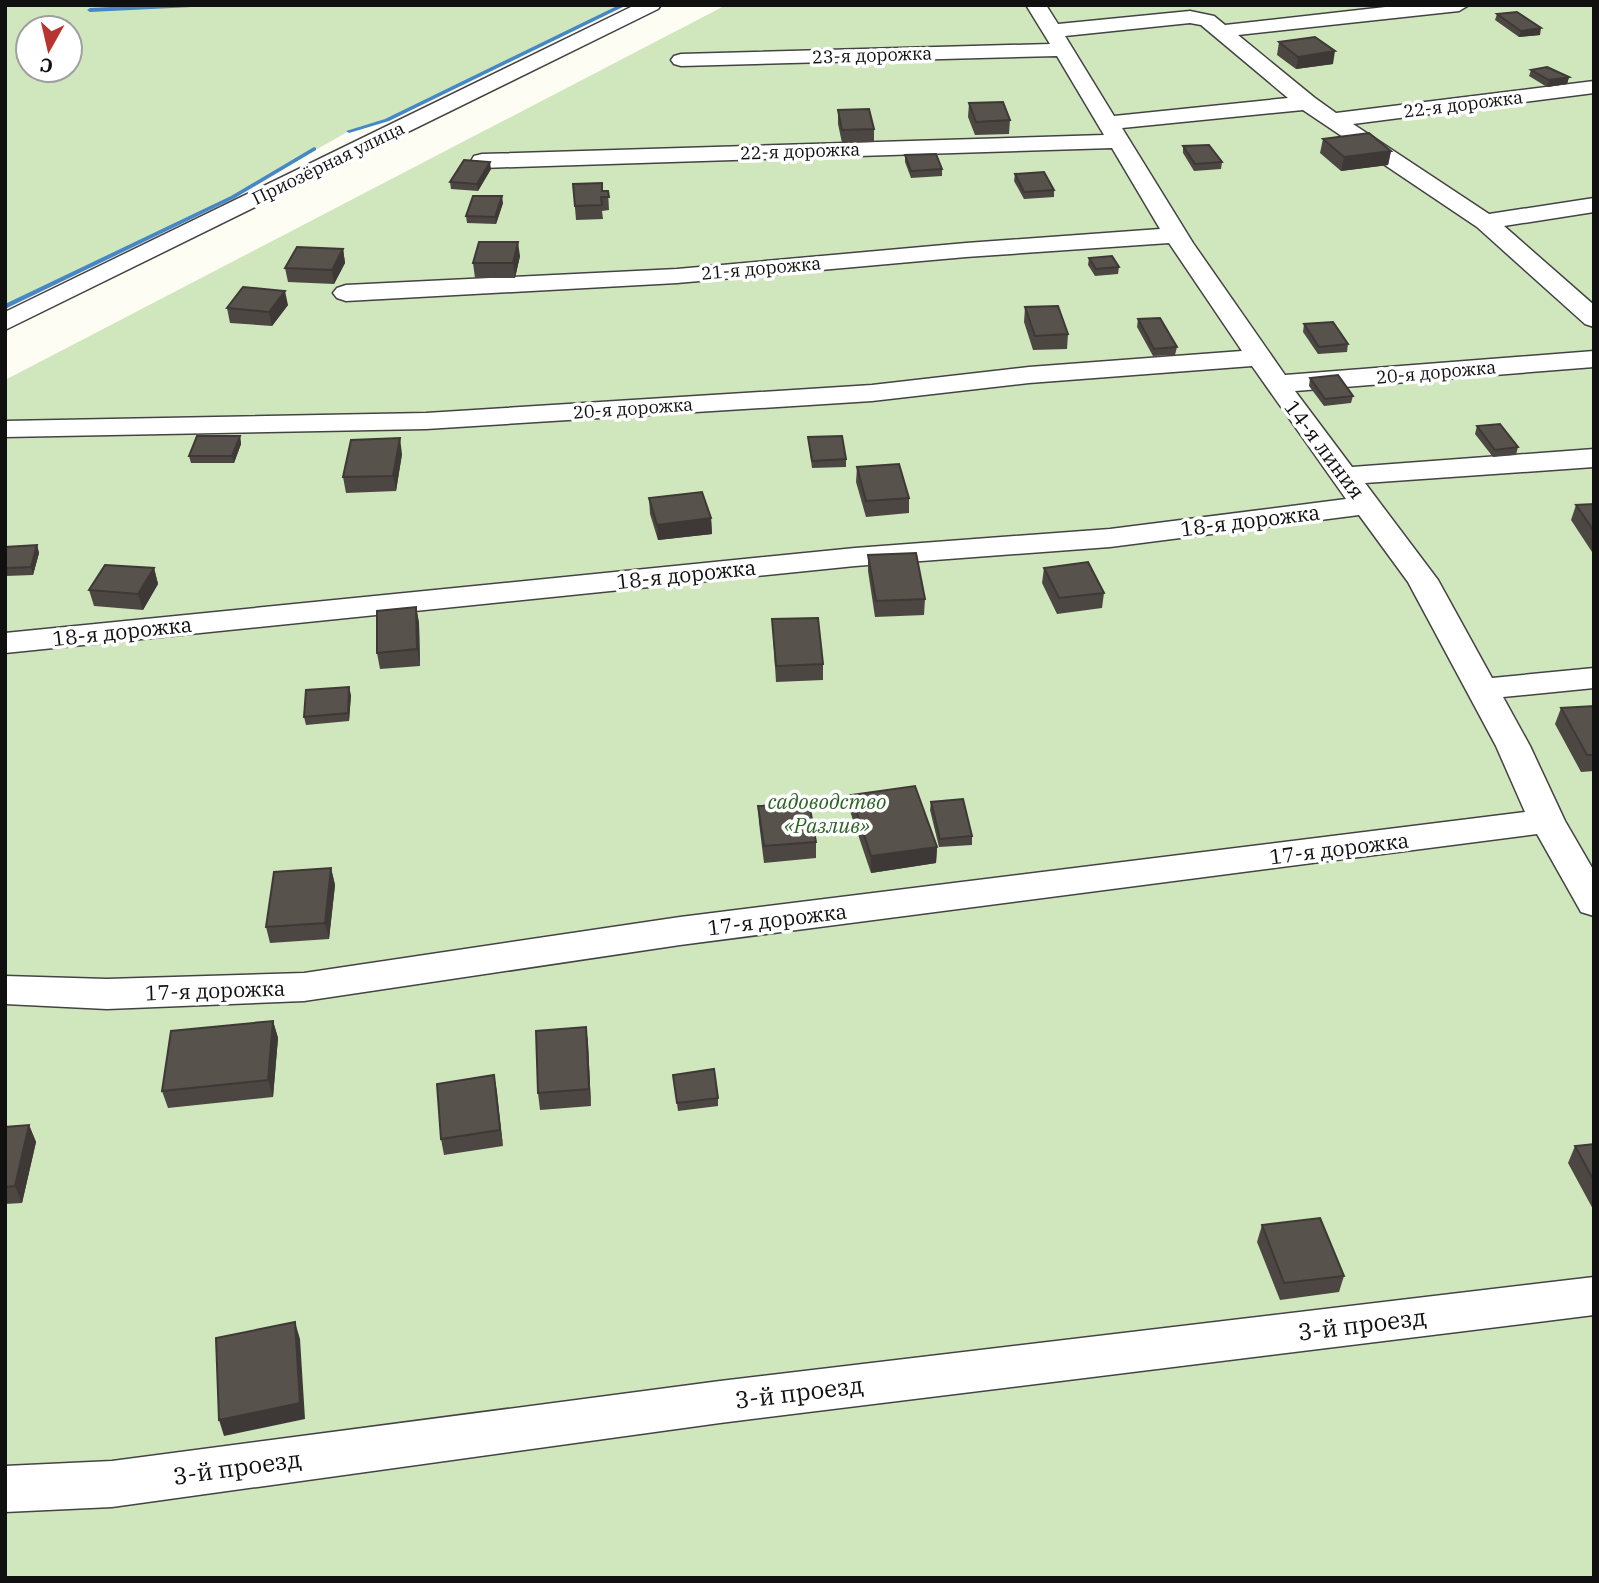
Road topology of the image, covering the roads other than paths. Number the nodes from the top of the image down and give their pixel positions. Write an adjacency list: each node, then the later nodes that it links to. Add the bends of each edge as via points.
1 (651, 5): 17 (street, Приозёрная улица)
2 (1036, 5): 5 (street, 14-я линия)
3 (1458, 5): 4 (street)
4 (1221, 31): 5 (street, 23-я дорожка, via 1207,20 1191,17); 8 (street)
5 (1058, 40): 6 (street, 23-я дорожка); 10 (street, 14-я линия)
6 (681, 60)
7 (1594, 88): 9 (street, 22-я дорожка)
8 (1307, 103): 9 (street); 10 (street, 22-я дорожка)
9 (1332, 120): 13 (street)
10 (1113, 132): 11 (street, 22-я дорожка); 14 (street, 14-я линия)
11 (482, 161)
12 (1594, 205): 13 (street)
13 (1485, 222): 16 (street)
14 (1176, 235): 15 (street, 21-я дорожка, via 677,276); 18 (street, 14-я линия)
15 (346, 293)
16 (1594, 319)
17 (5, 322)
18 (1259, 358): 20 (street, 14-я линия); 21 (street, 20-я дорожка, via 1029,374 872,393 426,421)
19 (1594, 359): 20 (street, 20-я дорожка)
20 (1278, 384): 23 (street, 14-я линия)
21 (5, 429)
22 (1594, 458): 23 (street)
23 (1344, 476): 24 (street, 14-я линия)
24 (1367, 505): 25 (street, 18-я дорожка, via 1110,538 855,557); 27 (street, 14-я линия, via 1423,580)
25 (5, 643)
26 (1594, 678): 27 (street)
27 (1483, 689): 28 (street, 14-я линия)
28 (1547, 821): 29 (street, 14-я линия); 30 (street, 17-я дорожка, via 680,931 304,987 107,994)
29 (1594, 903)
30 (5, 990)
31 (1594, 1296): 32 (street, 3-й проезд, via 706,1404 112,1484)
32 (5, 1489)

